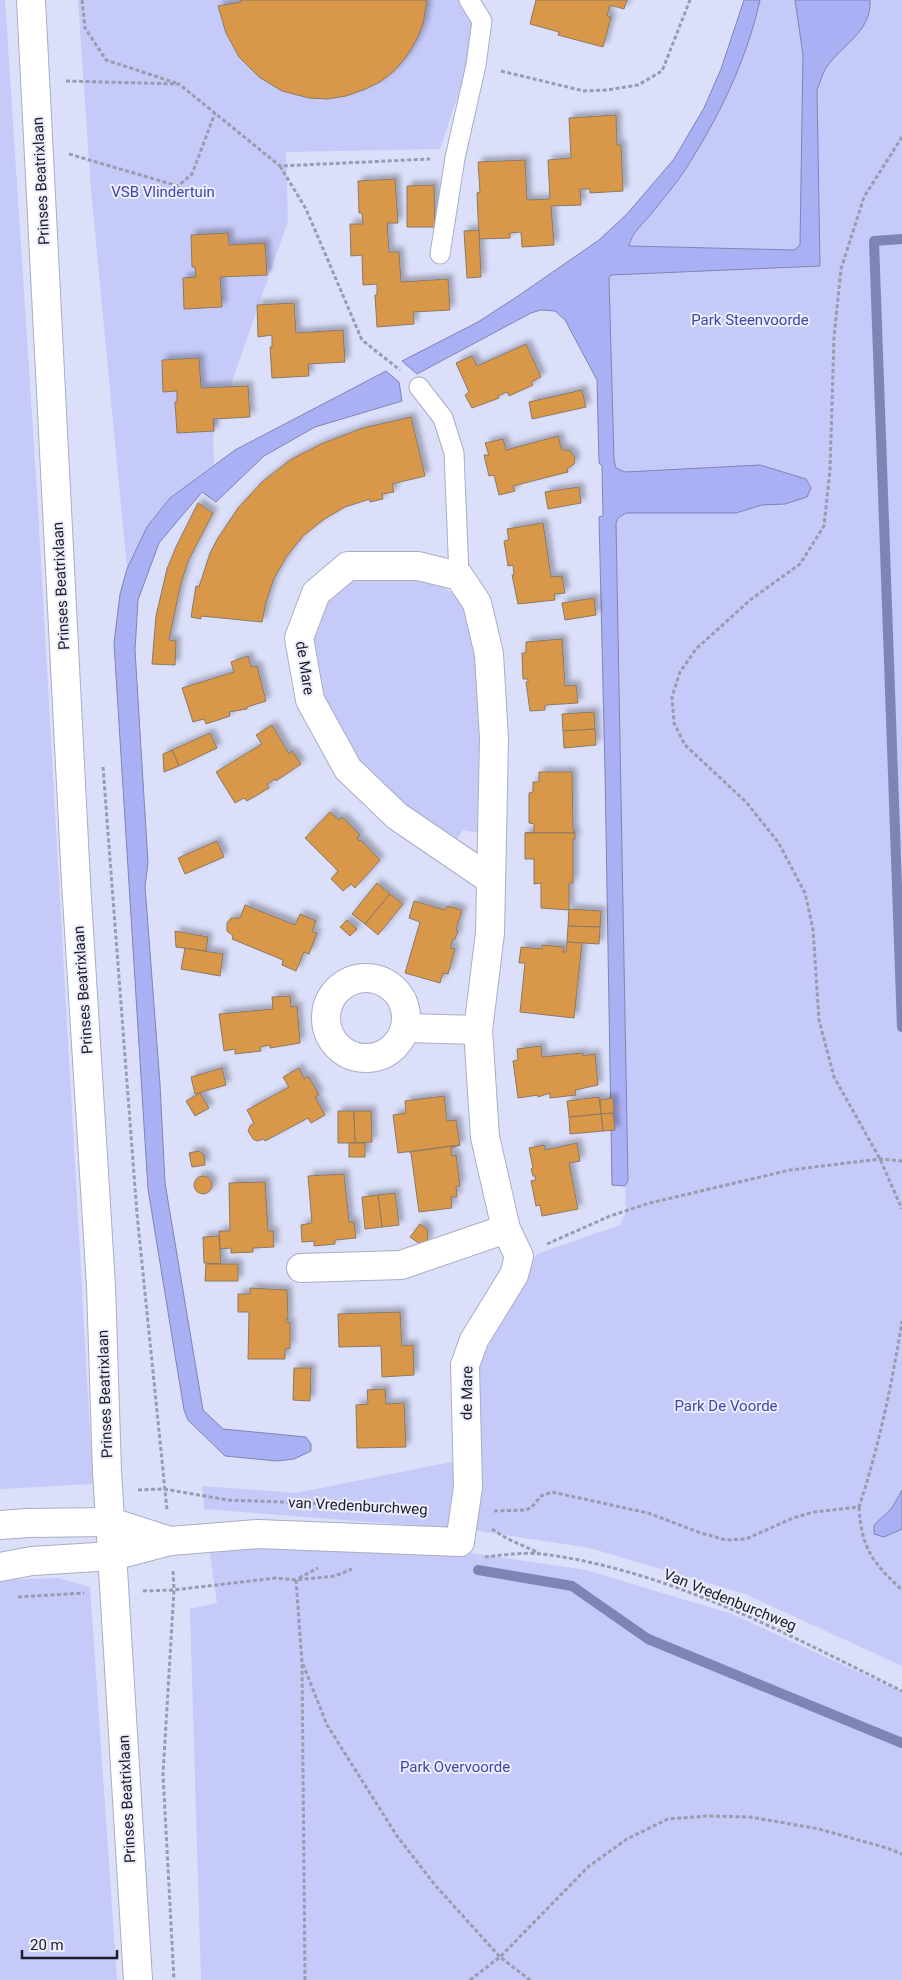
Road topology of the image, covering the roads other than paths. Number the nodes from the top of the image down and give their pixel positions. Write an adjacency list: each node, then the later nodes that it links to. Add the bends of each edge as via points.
1 (31, 0): 11 (street, Prinses Beatrixlaan)
2 (468, 0): 3 (lane, via 482,22)
3 (440, 254)
4 (419, 387): 5 (lane, via 443,418 454,453)
5 (458, 576): 6 (street, via 477,603 489,654 494,739); 6 (street, de Mare, via 418,566 348,566 316,593 299,638 310,700 348,768 397,816)
6 (491, 880): 8 (street, via 490,934)
7 (406, 1028): 8 (street)
8 (478, 1030): 9 (street, via 485,1137)
9 (506, 1229): 10 (street, via 402,1265); 14 (street, de Mare, via 518,1256 514,1275 474,1340 465,1365 468,1487 477,1511)
10 (301, 1268)
11 (111, 1522): 12 (street, van Vredenburchweg); 13 (street, van Vredenburchweg); 15 (street, Prinses Beatrixlaan)
12 (0, 1525)
13 (170, 1541): 14 (street, van Vredenburchweg, via 258,1534); 15 (street, van Vredenburchweg)
14 (460, 1542)
15 (113, 1556): 16 (street, van Vredenburchweg, via 32,1561); 17 (street, Prinses Beatrixlaan)
16 (0, 1567)
17 (138, 1980)

